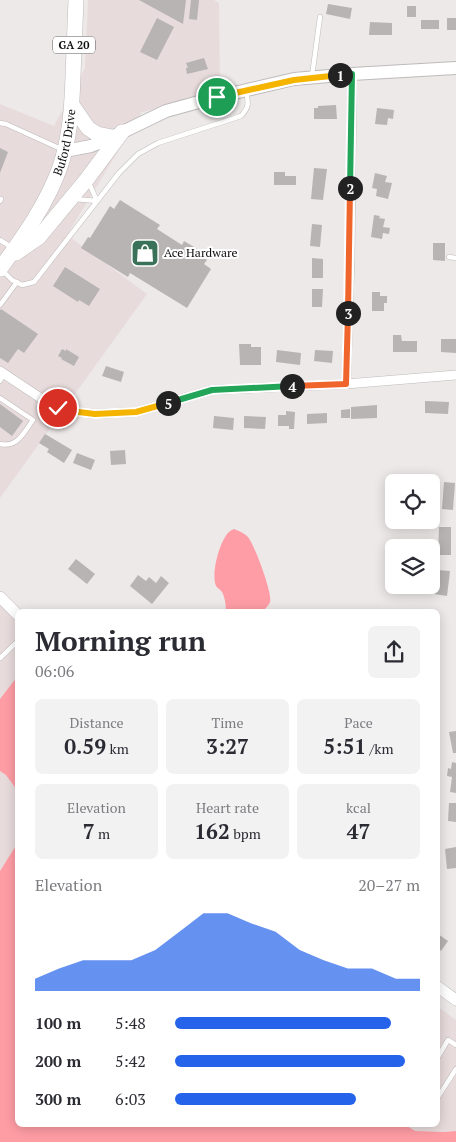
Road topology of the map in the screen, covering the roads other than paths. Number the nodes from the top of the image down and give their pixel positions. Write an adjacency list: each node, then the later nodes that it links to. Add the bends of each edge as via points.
1 (76, 0): 7 (highway, Buford Drive / GA 20)
2 (320, 17): 5 (lane)
3 (456, 68): 4 (main road)
4 (352, 74): 5 (main road); 22 (street)
5 (312, 78): 6 (main road)
6 (246, 90): 9 (main road, via 166,112); 13 (lane, via 248,102 241,116 158,143 138,154)
7 (72, 105): 9 (highway, via 81,120 97,134); 10 (highway, Buford Drive / GA 20)
8 (0, 123): 10 (lane)
9 (118, 135): 10 (main road, via 91,146); 11 (highway)
10 (65, 151): 17 (highway, Buford Drive / GA 20, via 34,220)
11 (87, 179): 12 (highway); 13 (lane)
12 (69, 201): 13 (lane); 17 (highway, via 39,237)
13 (97, 201): 18 (lane, via 34,282 22,285)
14 (0, 240): 17 (lane)
15 (449, 257): 16 (lane)
16 (456, 258)
17 (4, 263): 18 (lane)
18 (17, 282): 19 (lane)
19 (0, 305)
20 (456, 375): 22 (street)
21 (1, 376): 22 (street, via 58,408 95,414 136,412 212,390)
22 (346, 384)
23 (0, 398): 24 (lane, via 33,420 16,442)
24 (0, 444)
25 (2, 604): 26 (street)
26 (15, 612)
27 (15, 644): 28 (lane)
28 (0, 658)
29 (440, 988): 30 (street)
30 (456, 1000)
31 (456, 1045): 32 (lane, via 448,1040)
32 (440, 1054)
33 (456, 1069): 34 (lane)
34 (440, 1094)

